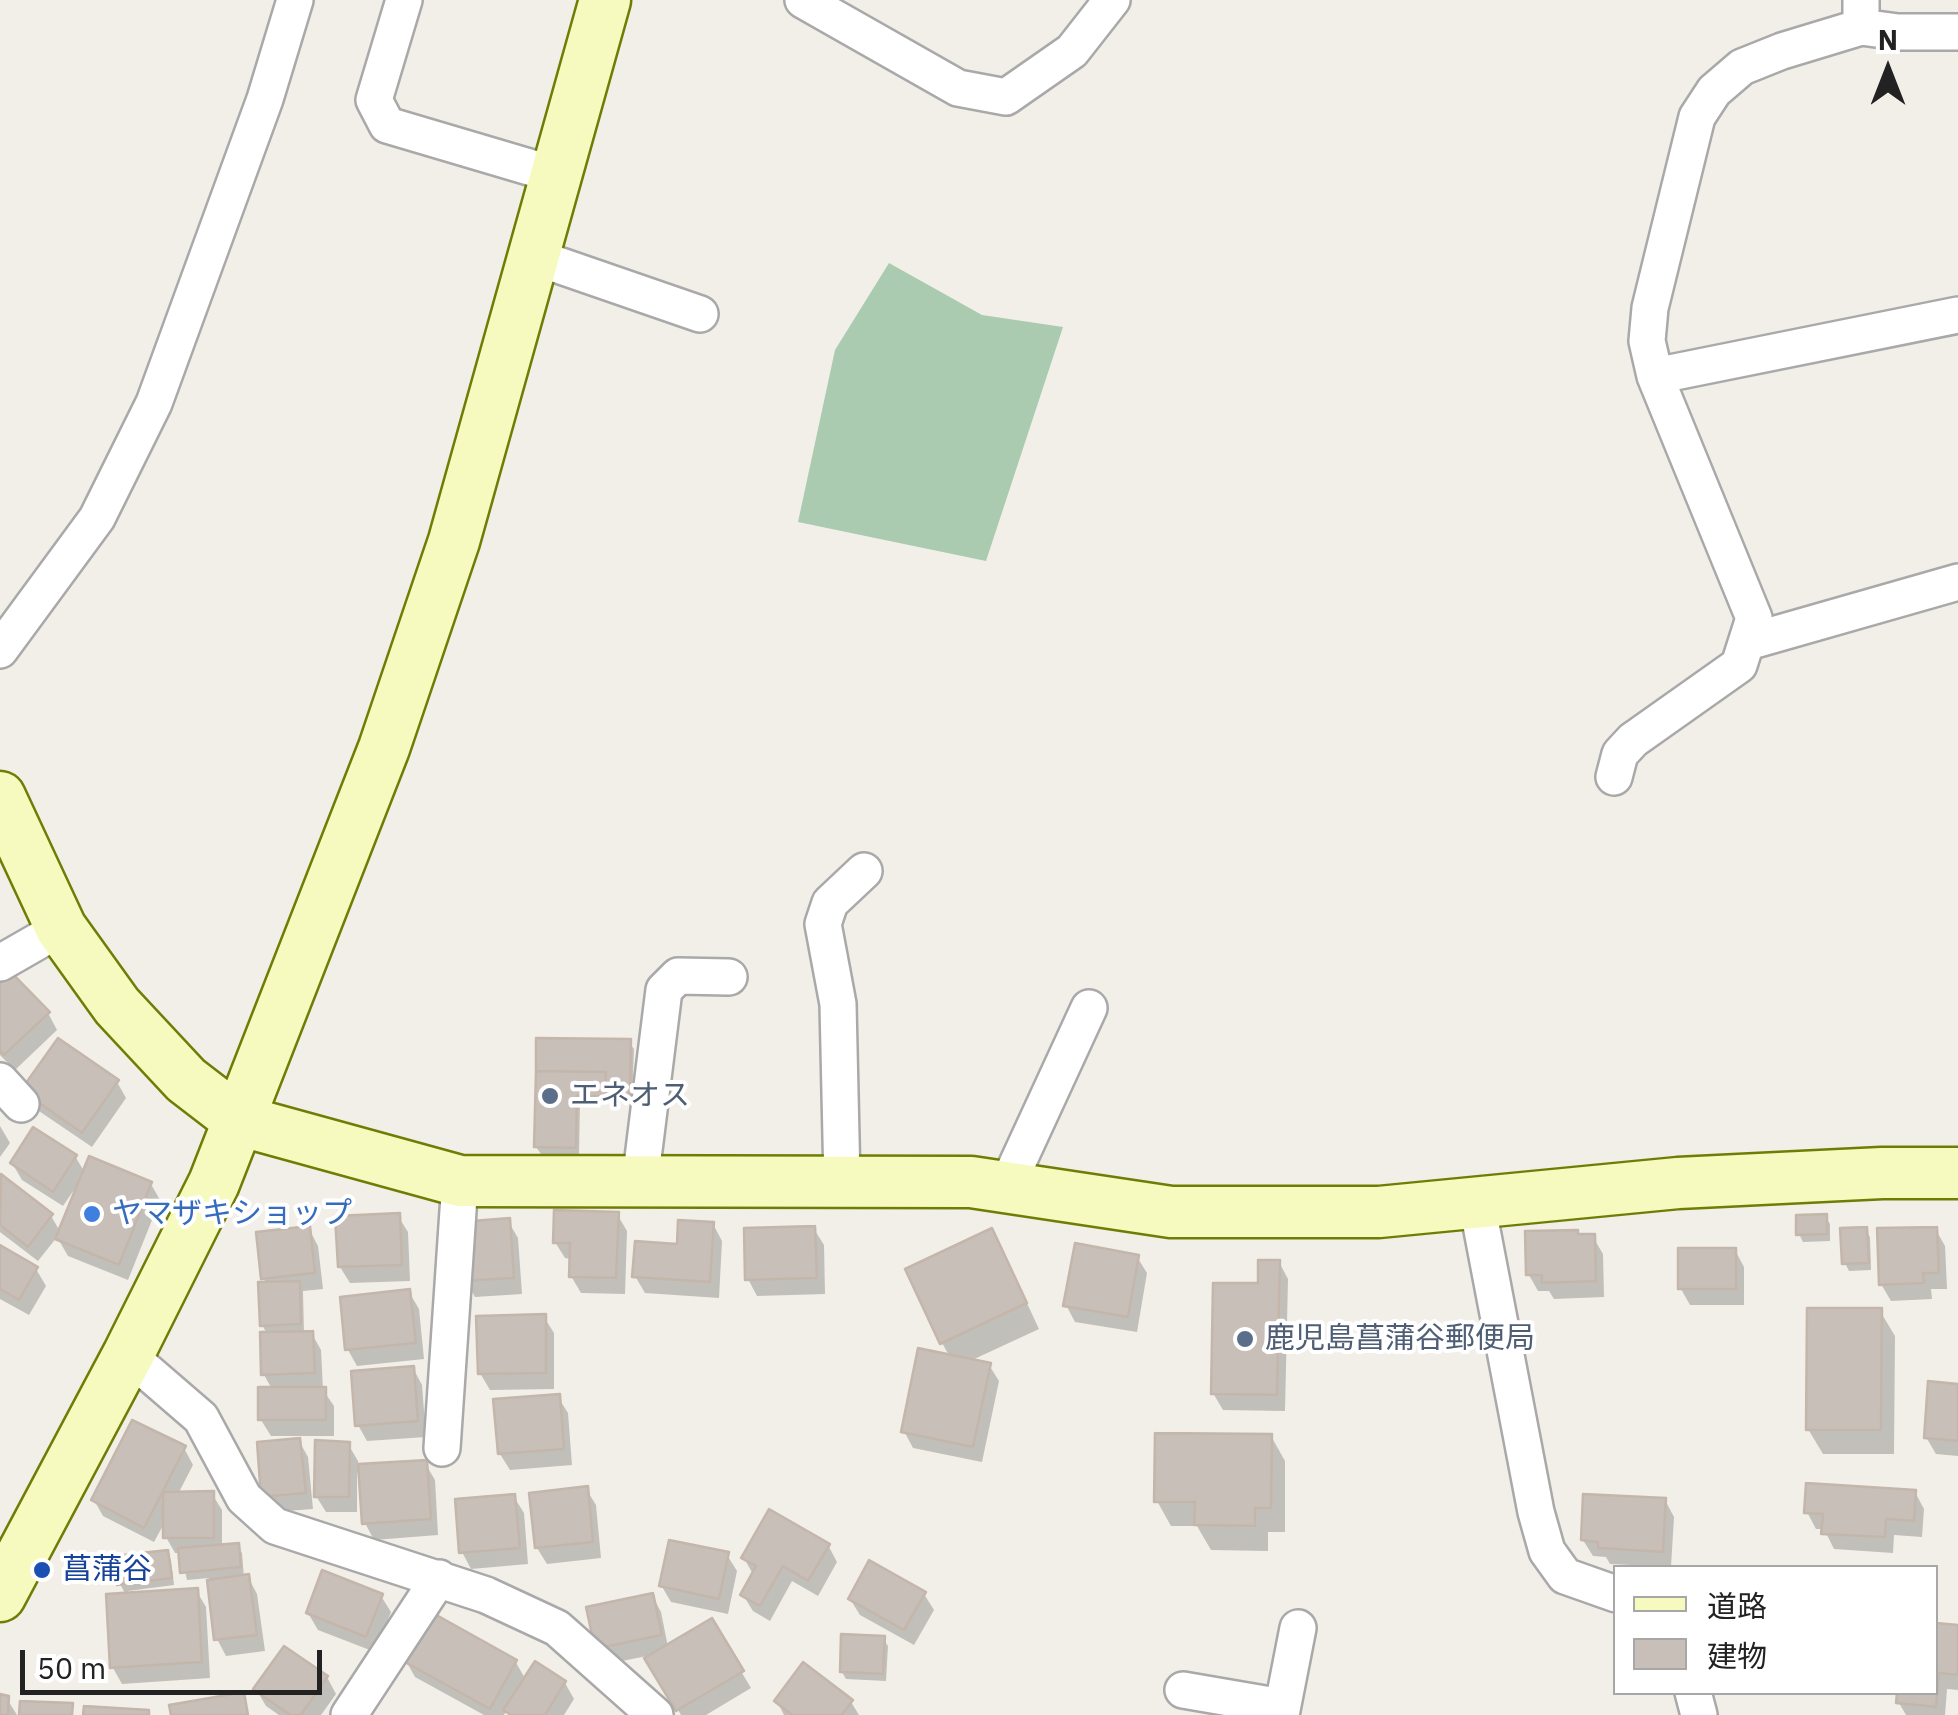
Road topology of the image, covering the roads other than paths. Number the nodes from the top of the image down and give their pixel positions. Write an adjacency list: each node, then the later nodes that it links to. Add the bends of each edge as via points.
1 (295, 0): 15 (street, via 154,403 97,518)
2 (404, 0): 8 (street, via 374,100 387,125)
3 (605, 0): 8 (street)
4 (803, 0): 5 (street, via 958,88 1006,96 1072,51)
5 (1112, 0)
6 (1861, 14): 7 (street, via 1898,32); 12 (street, via 1742,67 1697,117 1650,308)
7 (1958, 32)
8 (556, 175): 9 (street)
9 (532, 256): 10 (street); 23 (street, via 454,541 390,730)
10 (700, 314)
11 (1958, 316): 12 (street)
12 (1654, 376): 14 (street, via 1754,618)
13 (1958, 582): 14 (street)
14 (1748, 642): 16 (street, via 1739,665 1633,740 1620,754)
15 (0, 650)
16 (1614, 777)
17 (0, 796): 19 (street)
18 (864, 871): 27 (street, via 830,902 823,924 838,1004)
19 (60, 928): 20 (street); 23 (street, via 160,1056)
20 (0, 964)
21 (730, 977): 26 (street, via 678,976 664,990)
22 (1089, 1008): 28 (street)
23 (238, 1120): 25 (street); 30 (street)
24 (1958, 1174): 29 (street, via 1678,1183)
25 (460, 1181): 26 (street); 31 (street)
26 (640, 1182): 27 (street)
27 (842, 1182): 28 (street)
28 (1006, 1188): 29 (street, via 1171,1212 1379,1212)
29 (1477, 1204): 33 (street, via 1547,1551 1565,1576)
30 (128, 1355): 32 (street, via 200,1418 244,1498 275,1526); 34 (street)
31 (442, 1448)
32 (438, 1578): 38 (street); 39 (street, via 557,1628)
33 (1613, 1593)
34 (0, 1596)
35 (1298, 1628): 37 (street)
36 (1182, 1690): 37 (street)
37 (1281, 1711)
38 (349, 1715)
39 (656, 1715)

